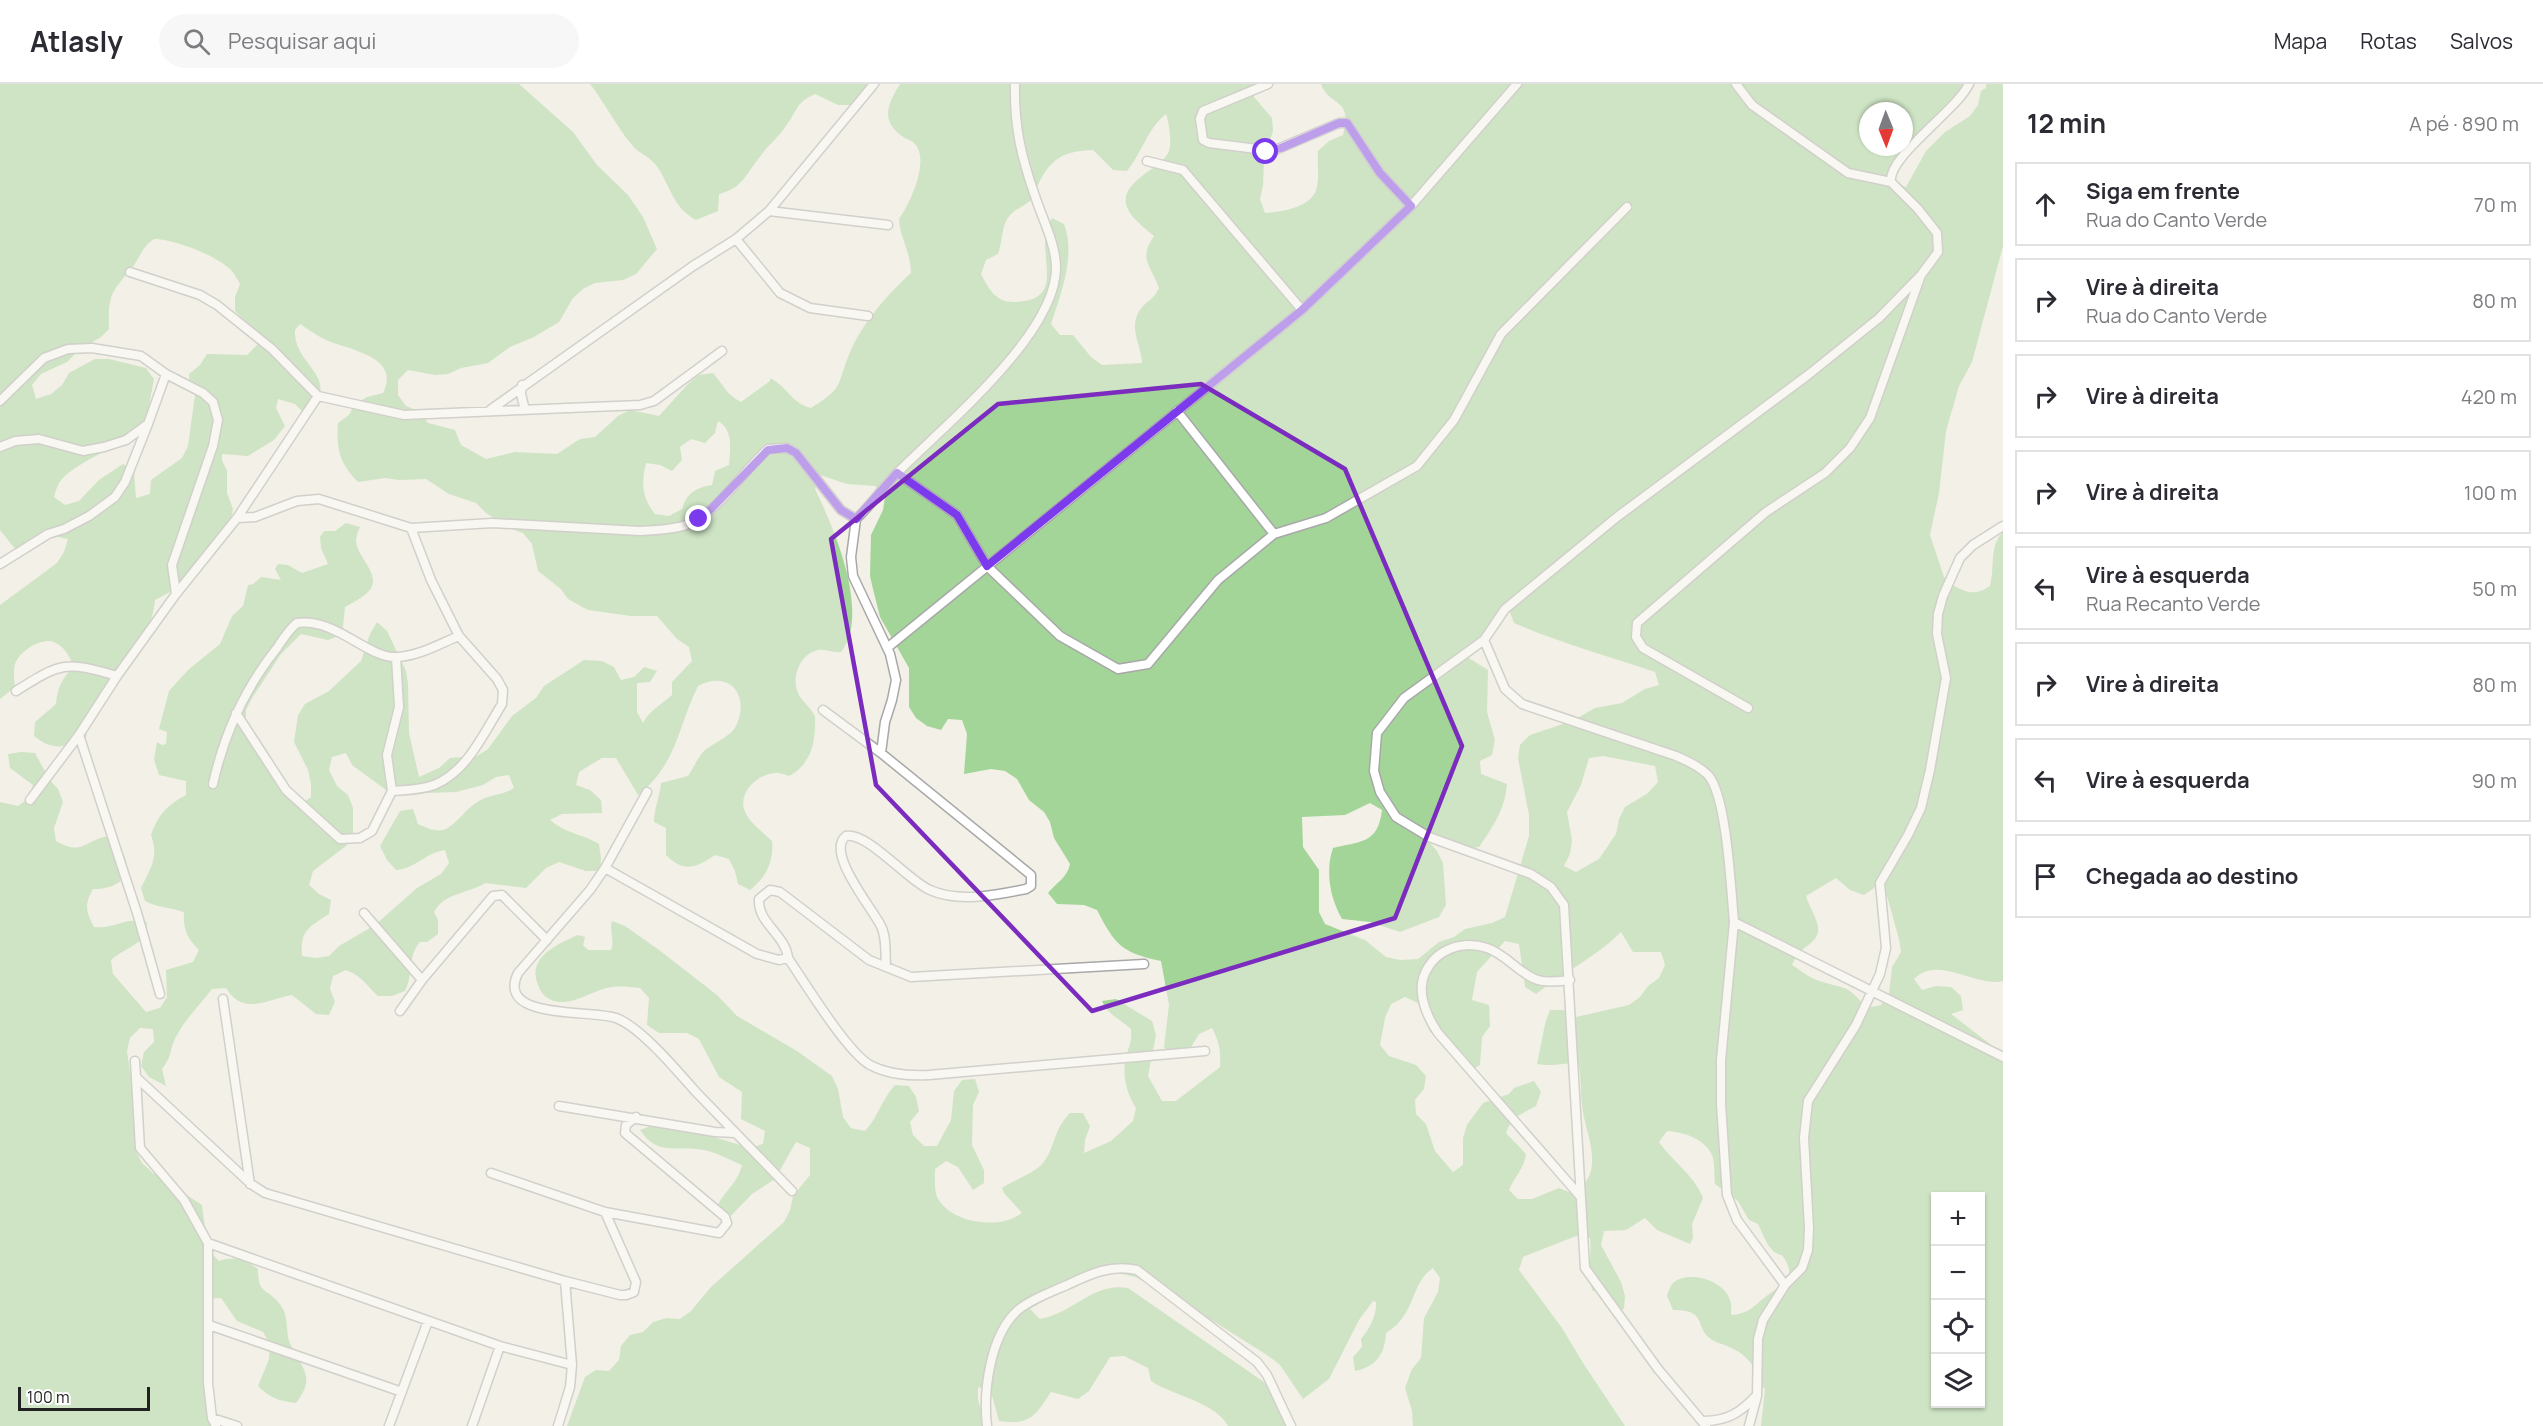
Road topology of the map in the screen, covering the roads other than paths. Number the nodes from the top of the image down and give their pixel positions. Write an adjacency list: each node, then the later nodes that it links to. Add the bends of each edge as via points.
1 (874, 84): 11 (street)
2 (1015, 84): 28 (street, via 1014,119 1026,172 1054,251 1055,284 1038,322 986,386)
3 (1268, 84): 9 (street, via 1207,108 1200,119 1205,142 1266,152 1347,123 1380,173)
4 (1516, 84): 9 (street)
5 (1736, 84): 8 (street, via 1752,105 1848,173)
6 (1969, 84): 8 (street, via 1954,106 1892,168)
7 (1147, 161): 16 (street, via 1183,170)
8 (1891, 182): 15 (street, via 1937,233 1938,252)
9 (1411, 206): 16 (street)
10 (1627, 207): 33 (street, via 1501,334 1454,420 1417,466 1326,518)
11 (769, 211): 12 (street); 13 (street)
12 (888, 225)
13 (736, 239): 17 (street, via 787,297 810,308); 20 (street)
14 (130, 272): 21 (street, via 200,295 217,305 272,349)
15 (1921, 275): 38 (street, via 1879,318 1617,517 1505,609); 43 (street, via 1870,418 1850,448 1825,474 1766,512 1637,623 1636,637 1643,648)
16 (1302, 310): 25 (street)
17 (868, 316)
18 (722, 351): 24 (street, via 646,404)
19 (166, 374): 22 (street, via 141,356 92,348 68,349 44,358); 26 (street); 36 (street, via 203,393 213,402 218,420 206,472 172,565)
20 (522, 386): 23 (street); 24 (street)
21 (318, 396): 23 (street, via 404,416); 29 (street)
22 (0, 401)
23 (490, 410): 24 (street)
24 (525, 410)
25 (1178, 411): 33 (street); 35 (street)
26 (148, 424): 27 (street, via 126,440 83,451 39,439); 34 (street, via 125,482 115,496 89,516 48,534)
27 (0, 447)
28 (897, 473): 30 (street); 35 (street, via 957,515)
29 (237, 518): 32 (street, via 255,517 297,501 319,500); 36 (street)
30 (856, 519): 32 (street, via 841,510 796,453 778,447 758,458 711,509 685,526 640,531 492,524); 39 (street, via 853,576)
31 (2003, 526): 61 (street, via 1973,544 1960,558 1940,605 1937,634 1946,678 1943,703 1921,808 1880,883 1886,948)
32 (411, 528): 37 (street)
33 (1274, 534): 35 (street, via 1218,580 1148,664 1118,669 1060,636)
34 (0, 564)
35 (987, 566): 39 (street)
36 (176, 594): 41 (street)
37 (459, 636): 40 (street, via 424,651); 49 (street, via 497,680 503,690 502,704 470,755 448,778 432,786)
38 (1484, 640): 54 (street, via 1505,689 1522,704 1676,756 1694,763 1709,776 1719,798); 60 (street, via 1404,698 1377,732 1374,771 1387,804 1411,826 1429,837 1531,874 1551,887 1566,915)
39 (887, 648): 47 (street, via 896,680)
40 (396, 657): 45 (street, via 321,624 297,623 260,669); 49 (street, via 399,707 387,755)
41 (117, 676): 42 (street, via 77,666 56,668); 46 (street)
42 (16, 691)
43 (1748, 708)
44 (823, 710): 47 (street)
45 (236, 713): 48 (street); 49 (street, via 286,790 340,839 360,838 372,831)
46 (79, 735): 51 (street); 62 (street)
47 (881, 753): 58 (street, via 1029,872 1032,879 1029,888 1016,891 945,895 915,881 861,838 846,836 840,842 840,852 881,927)
48 (213, 784)
49 (392, 790)
50 (647, 792): 52 (street)
51 (30, 800)
52 (605, 868): 55 (street); 56 (street, via 757,954 779,960)
53 (364, 913): 59 (street)
54 (1734, 922): 61 (street); 79 (street, via 1721,1060 1727,1195 1737,1220)
55 (547, 940): 59 (street, via 512,903 497,894); 71 (street, via 518,973 516,993 521,1000 558,1011 616,1018 628,1025)
56 (788, 958): 58 (street, via 784,945 760,913 759,899 770,890 780,892 869,960); 65 (street, via 857,1055 881,1070 929,1075)
57 (1143, 964): 58 (street, via 937,977 911,977)
58 (886, 968)
59 (422, 980): 64 (street)
60 (1570, 980): 75 (street); 75 (street, via 1539,981 1487,948 1462,946 1441,951 1426,970 1421,985 1425,1008 1438,1033)
61 (1873, 993): 66 (street); 79 (street, via 1808,1101 1804,1138 1810,1240 1802,1268)
62 (160, 994)
63 (223, 999): 73 (street)
64 (400, 1011)
65 (1205, 1051)
66 (2003, 1057)
67 (135, 1061): 68 (street)
68 (137, 1078): 73 (street); 77 (street, via 140,1148 184,1200)
69 (559, 1106): 70 (street)
70 (636, 1117): 71 (street); 76 (street, via 626,1125 625,1133 725,1216 727,1222 716,1234)
71 (735, 1133): 74 (street)
72 (491, 1173): 76 (street)
73 (250, 1184): 78 (street, via 278,1198)
74 (792, 1191)
75 (1580, 1196): 87 (street, via 1586,1271 1658,1369)
76 (605, 1212): 78 (street, via 636,1282 634,1292 620,1295)
77 (208, 1244): 80 (street); 81 (street)
78 (565, 1281): 83 (street)
79 (1785, 1285): 85 (street, via 1763,1320 1758,1339)
80 (428, 1321): 82 (street); 84 (street)
81 (209, 1325): 84 (street); 86 (street, via 208,1383)
82 (500, 1346): 83 (street); 90 (street)
83 (572, 1365): 91 (street)
84 (402, 1392): 89 (street)
85 (1757, 1396): 87 (street, via 1738,1414); 94 (street)
86 (214, 1422): 88 (street)
87 (1704, 1423)
88 (237, 1426)
89 (389, 1426)
90 (472, 1426)
91 (558, 1426)
92 (987, 1426): 93 (street, via 990,1368 1010,1318 1029,1303 1087,1275 1119,1267 1137,1270 1257,1362)
93 (1291, 1426)
94 (1749, 1426)

